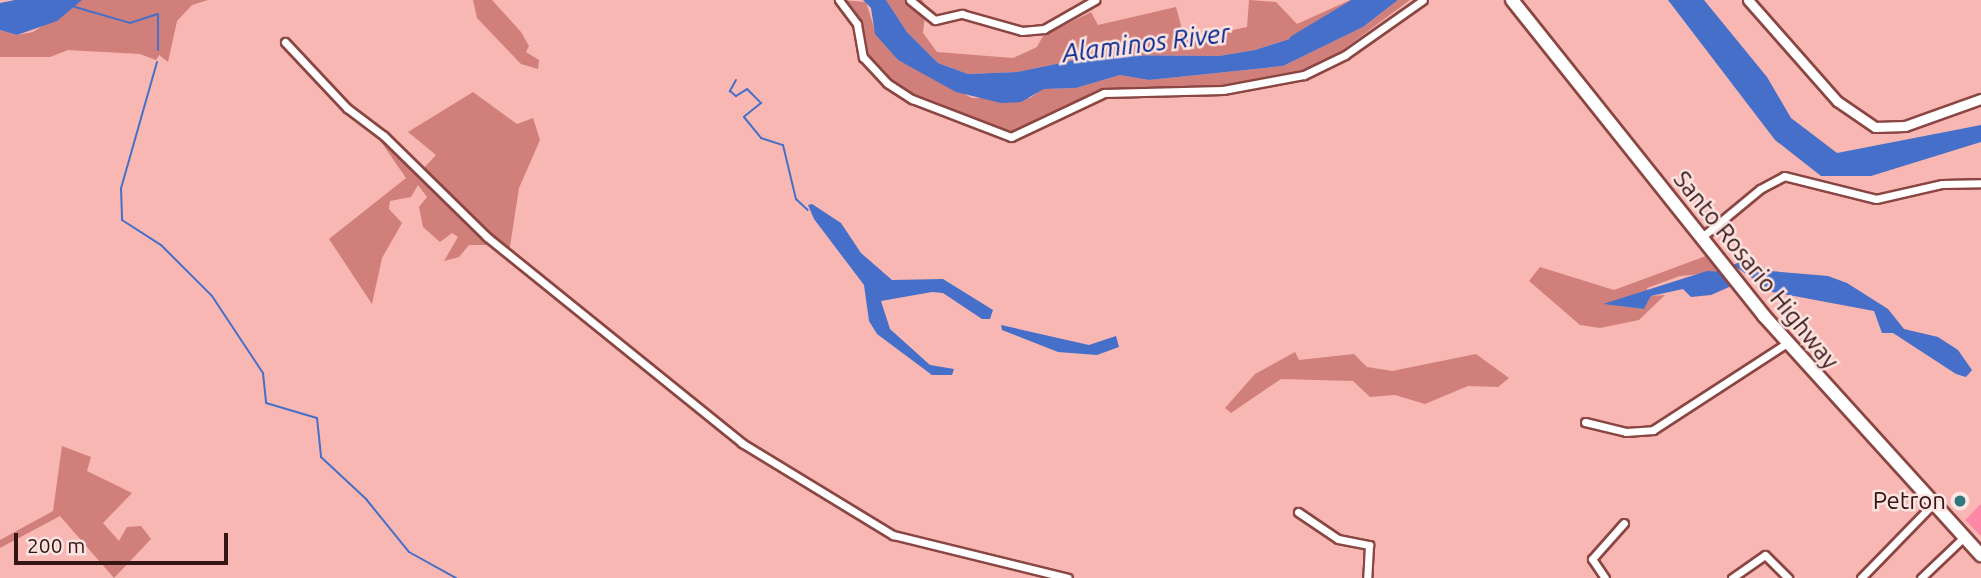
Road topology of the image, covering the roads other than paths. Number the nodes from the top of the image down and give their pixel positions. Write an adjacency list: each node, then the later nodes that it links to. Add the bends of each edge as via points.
1 (839, 0): 4 (street, via 857,23 863,57 887,83 912,99 1012,137 1104,93 1223,90 1304,75 1345,55)
2 (910, 0): 3 (street, via 935,20 962,14 1022,31 1044,29)
3 (1096, 0)
4 (1423, 0)
5 (1512, 0): 10 (main road, Santo Rosario Highway)
6 (1748, 0): 8 (street, via 1837,101 1875,127 1905,126)
7 (285, 42): 18 (street, via 347,108 384,136 487,237 742,443 893,535)
8 (1981, 99)
9 (1981, 183): 10 (street, via 1942,184 1876,199 1784,176 1760,189)
10 (1702, 237): 11 (main road, Santo Rosario Highway)
11 (1787, 343): 12 (street, via 1653,430 1626,432); 13 (main road, Santo Rosario Highway)
12 (1585, 422)
13 (1933, 505): 16 (main road, Santo Rosario Highway); 23 (street)
14 (1298, 512): 19 (street, via 1338,539 1368,545)
15 (1624, 523): 20 (street, via 1592,559)
16 (1963, 538): 17 (main road, Santo Rosario Highway); 24 (street)
17 (1981, 555)
18 (1068, 578)
19 (1367, 578)
20 (1605, 578)
21 (1732, 578): 22 (street, via 1765,555)
22 (1788, 578)
23 (1861, 578)
24 (1921, 578)

